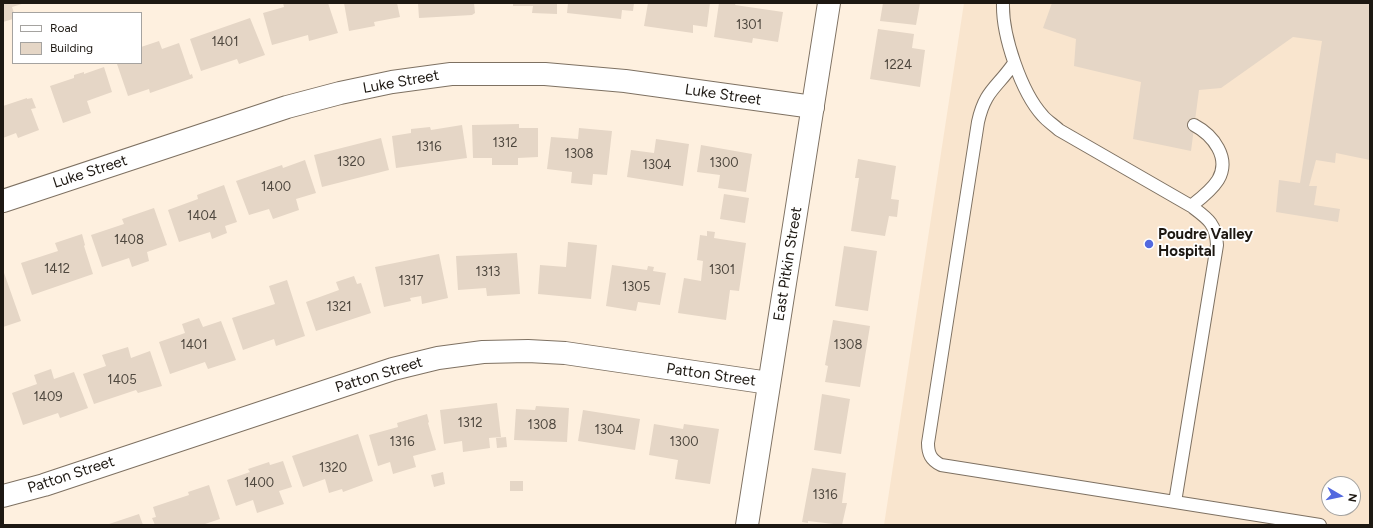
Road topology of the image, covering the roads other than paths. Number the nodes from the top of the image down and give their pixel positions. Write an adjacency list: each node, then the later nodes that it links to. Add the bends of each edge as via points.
1 (829, 3): 4 (street, East Pitkin Street)
2 (1003, 3): 3 (lane, via 1004,23)
3 (1014, 63): 7 (lane, via 1042,115 1059,130); 10 (lane, via 1006,75 989,91 978,122 928,443 930,457 941,465)
4 (813, 107): 6 (street, Luke Street, via 625,81 544,74 451,74 392,82 287,107); 8 (street, East Pitkin Street)
5 (1194, 125): 7 (lane, via 1210,135 1220,152 1222,163 1218,180 1206,195)
6 (3, 201)
7 (1191, 206): 10 (lane, via 1209,220 1216,235 1217,245)
8 (769, 383): 9 (street, Patton Street, via 565,353 483,352 438,358 393,369 44,485); 11 (street, East Pitkin Street)
9 (3, 496)
10 (1175, 502): 12 (lane)
11 (747, 525)
12 (1320, 525)

